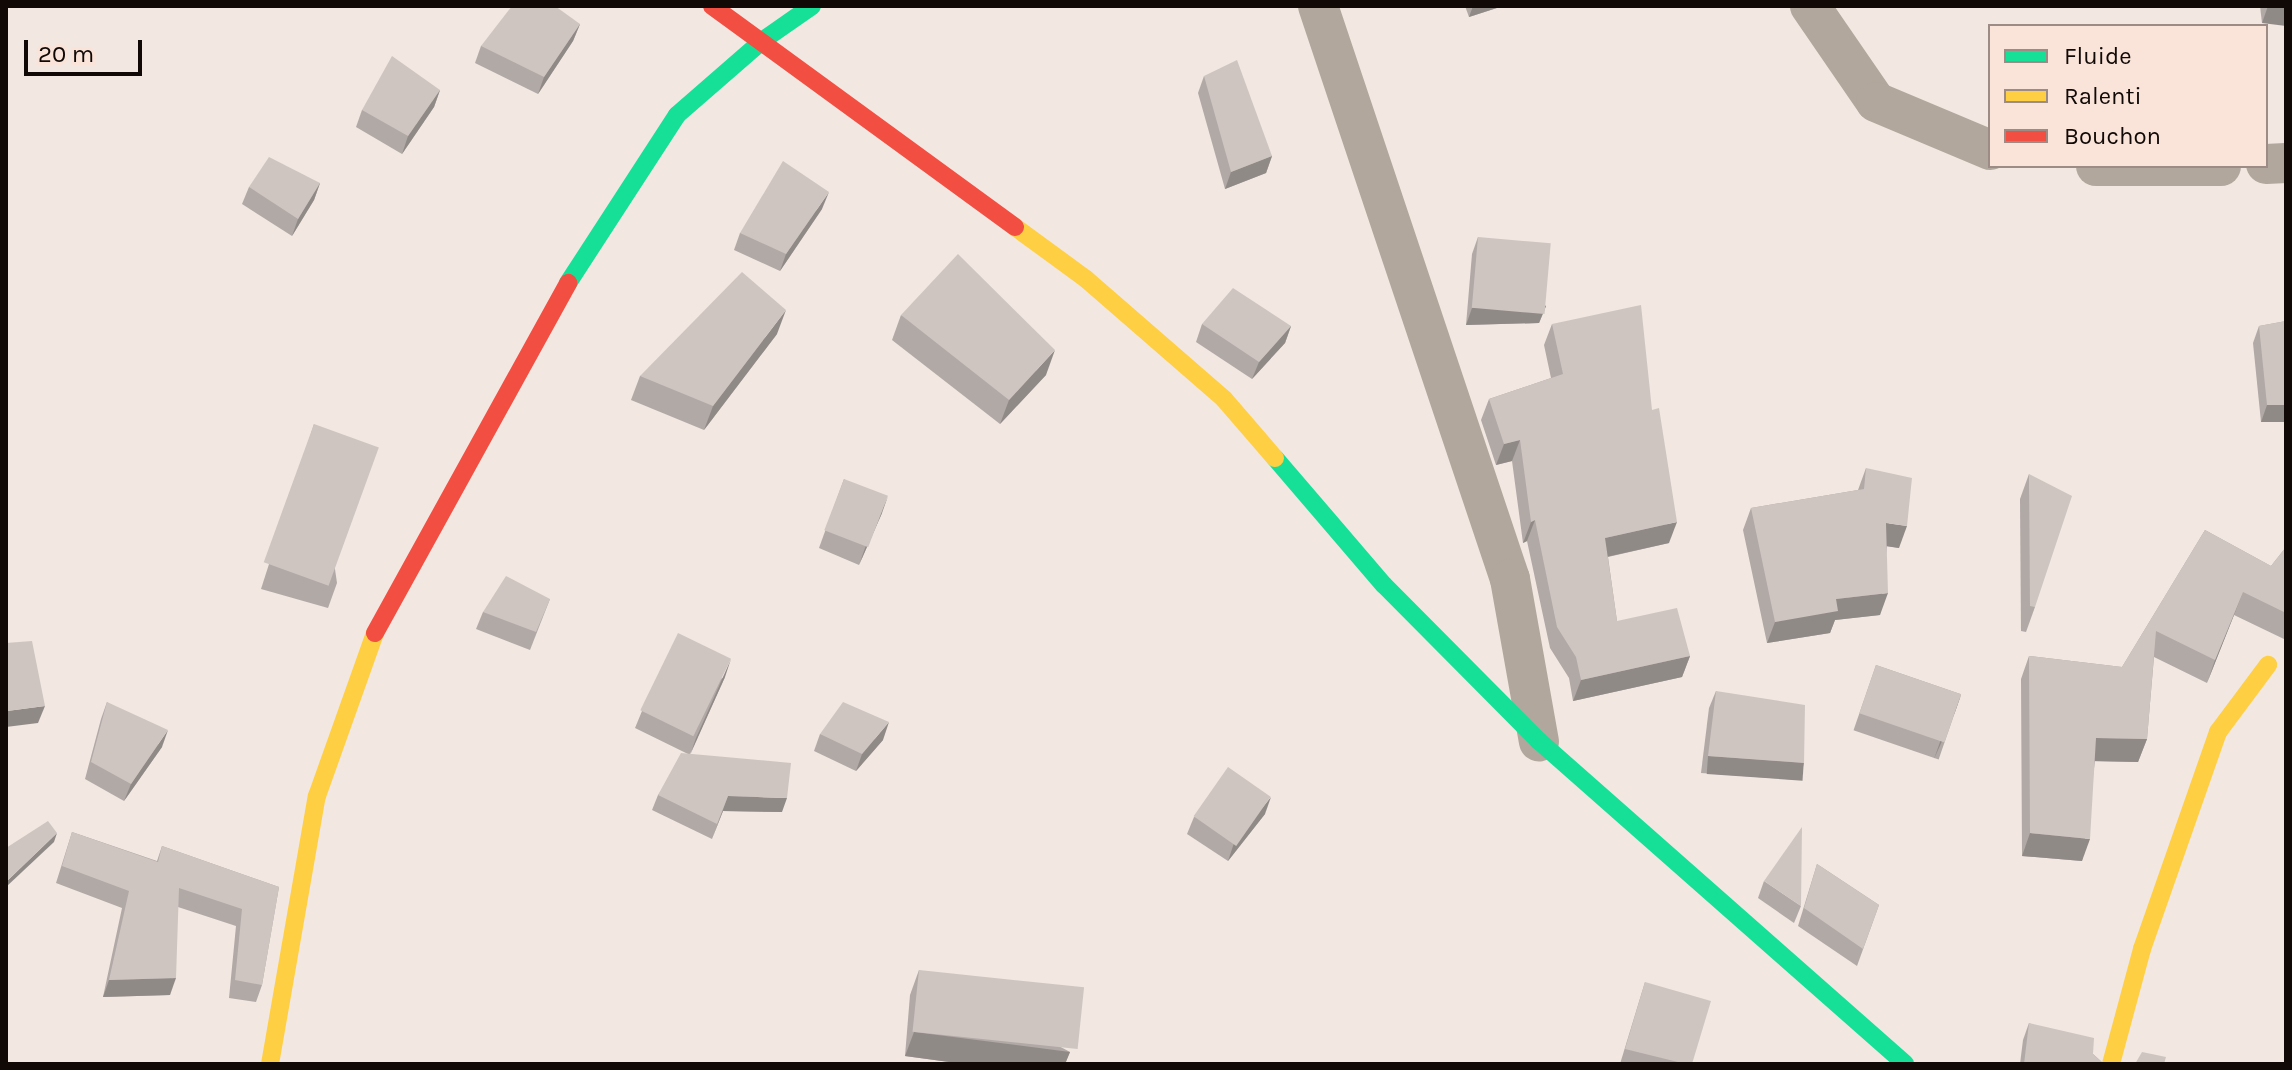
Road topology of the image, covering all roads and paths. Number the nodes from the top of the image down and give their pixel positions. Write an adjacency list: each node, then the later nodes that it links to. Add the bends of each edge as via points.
1 (712, 6): 5 (street)
2 (812, 6): 5 (street)
3 (1318, 6): 8 (street, via 1510,579)
4 (1810, 6): 6 (street, via 1876,102)
5 (762, 41): 8 (street, via 1086,279 1224,399 1384,585); 9 (street, via 677,115 602,223 441,504 366,649 317,796)
6 (1988, 149)
7 (2268, 665): 11 (street, via 2218,732 2142,949)
8 (1539, 741): 10 (street)
9 (270, 1064)
10 (1905, 1064)
11 (2111, 1064)

